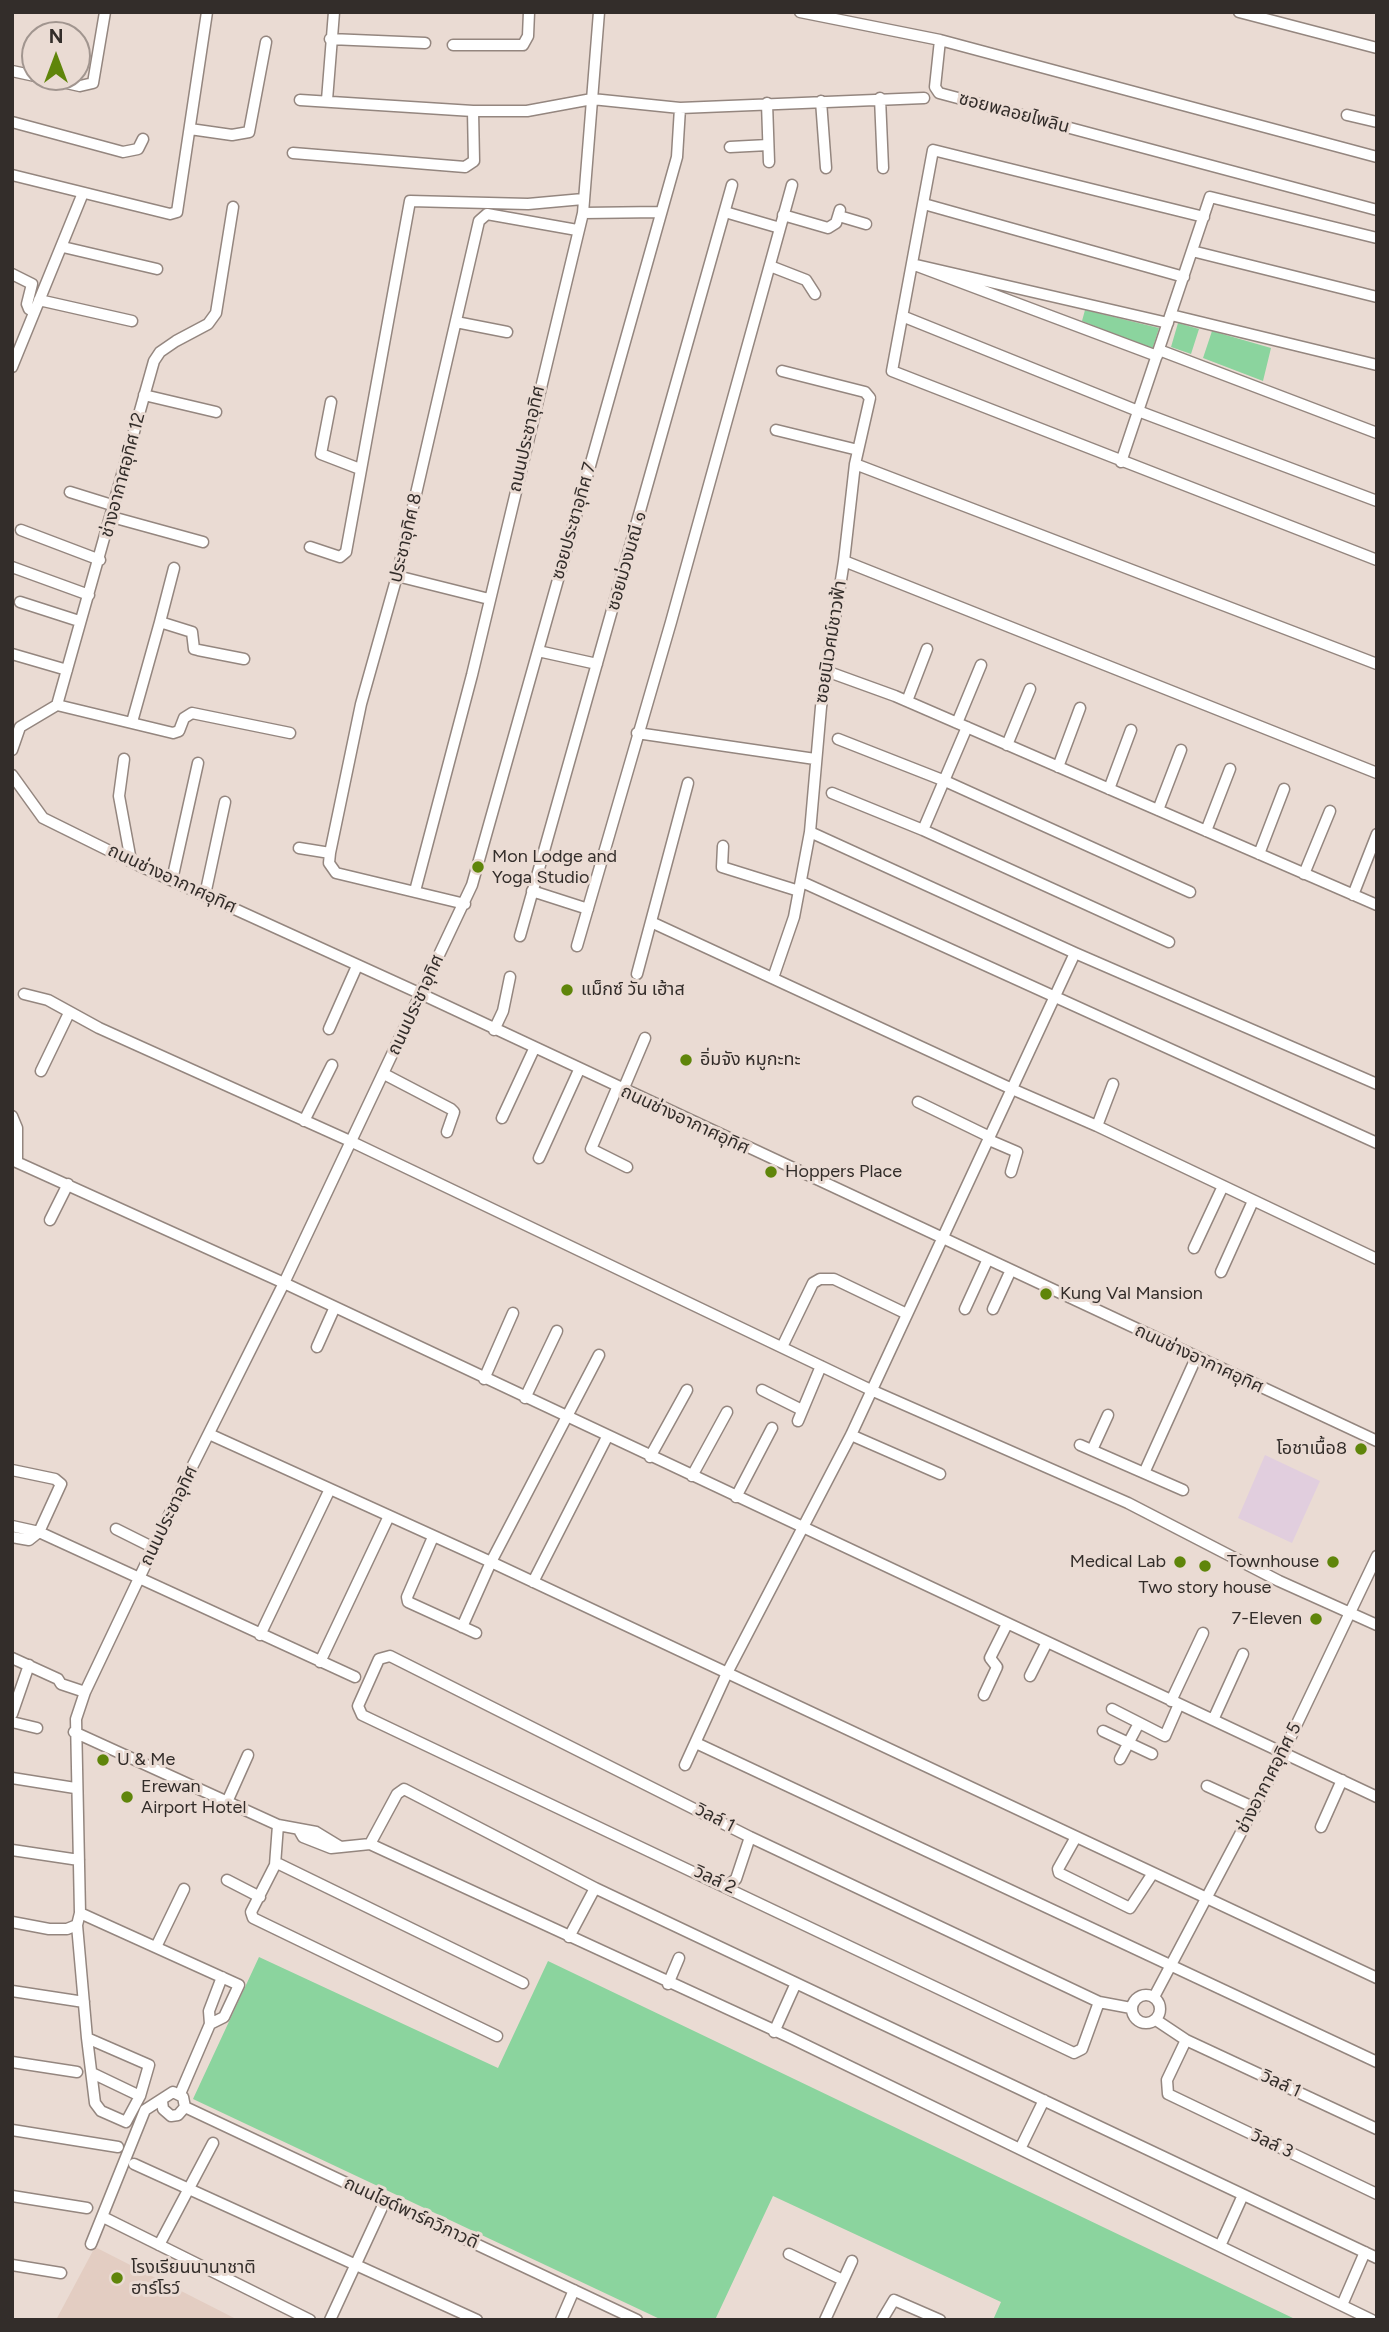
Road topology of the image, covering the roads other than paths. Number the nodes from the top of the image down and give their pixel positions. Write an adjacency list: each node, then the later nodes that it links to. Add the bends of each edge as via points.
1 (105, 12): 14 (street)
2 (207, 12): 27 (street)
3 (334, 12): 8 (street)
4 (529, 12): 12 (street, via 523,45)
5 (598, 12): 17 (street, ถนนประชาอุทิศ)
6 (800, 12): 9 (street)
7 (1239, 12): 13 (street)
8 (330, 39): 11 (street); 19 (street)
9 (940, 40): 32 (street); 43 (street, ซอยพลอยไพลิน, via 935,87 939,93)
10 (266, 42): 27 (street, via 249,132 232,135)
11 (425, 43)
12 (453, 46)
13 (1377, 48)
14 (91, 83)
15 (880, 98): 16 (street); 20 (street); 35 (street)
16 (925, 98)
17 (592, 99): 22 (street); 23 (street, via 527,111); 40 (street, ถนนประชาอุทิศ)
18 (300, 100): 19 (street)
19 (327, 100): 23 (street)
20 (821, 101): 21 (street); 34 (street)
21 (766, 103): 22 (street); 29 (street)
22 (680, 108): 44 (street, ซอยประชาอุทิศ 7, via 677,157)
23 (473, 111): 31 (street, via 474,160 465,167)
24 (1347, 115): 26 (street)
25 (12, 122): 28 (street, via 123,152 138,149)
26 (1377, 122)
27 (190, 129): 39 (street, via 177,212)
28 (143, 139)
29 (768, 145): 30 (street); 33 (street)
30 (730, 148)
31 (293, 153)
32 (1377, 156)
33 (769, 162)
34 (826, 168)
35 (883, 168)
36 (12, 175): 39 (street)
37 (732, 185): 45 (street, ซอยม่วงมณี ๑)
38 (792, 185): 47 (street)
39 (83, 193): 53 (street)
40 (583, 199): 46 (street, ถนนประชาอุทิศ); 82 (street, via 528,204 411,201)
41 (923, 204): 48 (street, via 933,150); 55 (street); 59 (street)
42 (233, 207): 73 (street, ช่างอากาศอุทิศ 12, via 216,313 208,324 160,352)
43 (1377, 210)
44 (660, 212): 46 (street); 102 (street, ซอยประชาอุทิศ 7)
45 (725, 212): 50 (street); 105 (street, ซอยม่วงมณี ๑)
46 (583, 213): 51 (street, ถนนประชาอุทิศ)
47 (783, 215): 49 (street, via 828,228 840,213); 50 (street)
48 (1203, 217): 52 (street, via 1210,197); 54 (street)
49 (866, 224)
50 (780, 228): 56 (street)
51 (577, 230): 67 (street, ประชาอุทิศ 8, via 481,216); 97 (street, ถนนประชาอุทิศ)
52 (1377, 238)
53 (63, 247): 57 (street); 62 (street)
54 (1192, 251): 59 (street); 61 (street)
55 (912, 264): 64 (street); 65 (street); 69 (street)
56 (770, 266): 60 (street, via 806,280); 118 (street)
57 (157, 269)
58 (12, 274): 63 (street, via 32,284 27,304)
59 (1184, 277): 65 (street)
60 (815, 294)
61 (1377, 297)
62 (39, 300): 63 (street); 66 (street)
63 (34, 312): 71 (street)
64 (902, 316): 75 (street); 80 (street, via 892,371)
65 (1169, 319): 69 (street); 70 (street)
66 (132, 321)
67 (456, 322): 68 (street); 95 (street, ประชาอุทิศ 8)
68 (507, 332)
69 (1158, 353): 75 (street); 78 (street)
70 (1377, 365)
71 (12, 367)
72 (782, 371): 79 (street, ซอยนิเวศม์ชาวฟ้า, via 865,392 870,404)
73 (145, 395): 76 (street); 85 (street, ช่างอากาศอุทิศ 12)
74 (331, 402): 82 (street, via 321,454)
75 (1138, 411): 80 (street); 84 (street)
76 (216, 412)
77 (776, 430): 79 (street)
78 (1377, 433)
79 (858, 450): 81 (street, ซอยนิเวศม์ชาวฟ้า)
80 (1121, 462): 90 (street)
81 (855, 464): 92 (street, ซอยนิเวศม์ชาวฟ้า); 106 (street)
82 (360, 469): 89 (street, via 344,556)
83 (70, 492): 85 (street)
84 (1377, 501)
85 (115, 506): 86 (street, ช่างอากาศอุทิศ 12)
86 (112, 517): 88 (street); 91 (street, ช่างอากาศอุทิศ 12)
87 (20, 530): 91 (street)
88 (203, 542)
89 (310, 547)
90 (1377, 559)
91 (100, 560): 96 (street, ช่างอากาศอุทิศ 12)
92 (844, 561): 109 (street, ซอยนิเวศม์ชาวฟ้า); 128 (street)
93 (12, 567): 96 (street)
94 (174, 568): 100 (street)
95 (397, 576): 97 (street); 144 (street, ประชาอุทิศ 8, via 361,704)
96 (89, 595): 99 (street, ช่างอากาศอุทิศ 12)
97 (489, 599): 150 (street, ถนนประชาอุทิศ)
98 (20, 602): 99 (street)
99 (79, 621): 108 (street, ช่างอากาศอุทิศ 12)
100 (160, 622): 104 (street, via 192,632 194,649); 114 (street)
101 (928, 649): 111 (street)
102 (538, 651): 105 (street); 155 (street, ซอยประชาอุทิศ 7)
103 (12, 654): 108 (street)
104 (244, 659)
105 (597, 664): 151 (street, ซอยม่วงมณี ๑)
106 (1377, 664)
107 (981, 665): 115 (street)
108 (67, 670): 112 (street, ช่างอากาศอุทิศ 12)
109 (826, 671): 111 (street); 124 (street, ซอยนิเวศม์ชาวฟ้า)
110 (1030, 689): 120 (street)
111 (907, 701): 115 (street)
112 (57, 705): 114 (street); 121 (street, via 20,727)
113 (1080, 708): 126 (street)
114 (132, 722): 117 (street, via 176,733 192,713)
115 (962, 725): 120 (street); 130 (street)
116 (1131, 730): 132 (street)
117 (290, 733)
118 (637, 733): 124 (street); 157 (street)
119 (838, 739): 130 (street)
120 (1007, 745): 126 (street)
121 (12, 750)
122 (1181, 750): 136 (street)
123 (124, 760): 146 (street, via 119,796)
124 (815, 760): 140 (street, ซอยนิเวศม์ชาวฟ้า)
125 (198, 763): 148 (street)
126 (1058, 766): 132 (street)
127 (1230, 769): 139 (street)
128 (1377, 773)
129 (12, 775): 146 (street, ถนนช่างอากาศอุทิศ, via 43,818)
130 (945, 781): 138 (street); 152 (street)
131 (688, 783): 158 (street)
132 (1109, 789): 136 (street)
133 (1284, 789): 145 (street)
134 (832, 793): 138 (street)
135 (225, 802): 153 (street)
136 (1158, 810): 139 (street)
137 (1329, 811): 147 (street)
138 (923, 830): 160 (street)
139 (1206, 831): 145 (street)
140 (810, 832): 149 (street, ซอยนิเวศม์ชาวฟ้า); 162 (street)
141 (1377, 834): 154 (street)
142 (723, 846): 149 (street, via 722,867)
143 (299, 848): 144 (street)
144 (330, 853): 150 (street, via 329,863 337,873)
145 (1259, 854): 147 (street)
146 (131, 861): 148 (street, ถนนช่างอากาศอุทิศ)
147 (1304, 874): 154 (street)
148 (172, 880): 153 (street, ถนนช่างอากาศอุทิศ)
149 (801, 886): 166 (street, ซอยนิเวศม์ชาวฟ้า); 169 (street)
150 (415, 891): 155 (street)
151 (532, 891): 157 (street); 159 (street, ซอยม่วงมณี ๑)
152 (1190, 891)
153 (205, 895): 163 (street, ถนนช่างอากาศอุทิศ)
154 (1353, 895): 156 (street)
155 (465, 904): 167 (street, ถนนประชาอุทิศ)
156 (1377, 905)
157 (588, 909): 161 (street)
158 (651, 922): 164 (street); 166 (street)
159 (520, 936)
160 (1169, 942)
161 (577, 946)
162 (1075, 953): 169 (street); 180 (street)
163 (357, 966): 167 (street, ถนนช่างอากาศอุทิศ); 171 (street)
164 (637, 974)
165 (510, 977): 172 (street)
166 (773, 978): 182 (street)
167 (419, 993): 172 (street, ถนนช่างอากาศอุทิศ); 178 (street, ถนนประชาอุทิศ)
168 (24, 994): 170 (street, via 48,1000)
169 (1055, 996): 182 (street); 191 (street)
170 (69, 1013): 177 (street); 186 (street)
171 (329, 1029)
172 (494, 1030): 174 (street, ถนนช่างอากาศอุทิศ)
173 (645, 1038): 181 (street)
174 (534, 1049): 176 (street, ถนนช่างอากาศอุทิศ); 185 (street)
175 (332, 1065): 186 (street)
176 (579, 1070): 181 (street, ถนนช่างอากาศอุทิศ); 192 (street)
177 (41, 1071)
178 (384, 1074): 188 (street, via 452,1109); 190 (street, ถนนประชาอุทิศ)
179 (1112, 1084): 187 (street)
180 (1377, 1084)
181 (620, 1089): 194 (street, via 592,1149); 200 (street, ถนนช่างอากาศอุทิศ)
182 (1012, 1090): 187 (street); 189 (street)
183 (918, 1102): 189 (street)
184 (12, 1116): 193 (street, via 17,1128)
185 (502, 1118)
186 (304, 1121): 190 (street)
187 (1097, 1126): 197 (street)
188 (447, 1132)
189 (989, 1138): 195 (street, via 1017,1152); 200 (street)
190 (350, 1141): 206 (street, ถนนประชาอุทิศ); 214 (street)
191 (1377, 1143)
192 (539, 1158)
193 (15, 1161): 196 (street)
194 (627, 1167)
195 (1011, 1172)
196 (68, 1184): 199 (street); 206 (street)
197 (1223, 1186): 198 (street); 201 (street)
198 (1253, 1200): 202 (street); 205 (street)
199 (50, 1220)
200 (942, 1240): 203 (street, ถนนช่างอากาศอุทิศ); 211 (street)
201 (1194, 1248)
202 (1377, 1259)
203 (987, 1261): 204 (street, ถนนช่างอากาศอุทิศ); 208 (street)
204 (1010, 1272): 209 (street); 216 (street, ถนนช่างอากาศอุทิศ)
205 (1221, 1272)
206 (284, 1283): 207 (street); 229 (street, ถนนประชาอุทิศ)
207 (334, 1309): 213 (street); 218 (street)
208 (965, 1309)
209 (993, 1309)
210 (513, 1313): 218 (street)
211 (907, 1314): 214 (street, via 834,1279 820,1279 813,1283); 220 (street)
212 (557, 1331): 222 (street)
213 (317, 1347)
214 (782, 1347): 217 (street)
215 (599, 1355): 226 (street)
216 (1196, 1358): 232 (street, ถนนช่างอากาศอุทิศ); 237 (street)
217 (821, 1366): 220 (street); 223 (street)
218 (484, 1379): 222 (street)
219 (687, 1390): 235 (street)
220 (871, 1390): 230 (street); 255 (street, via 1128,1503)
221 (762, 1391): 223 (street)
222 (525, 1398): 226 (street)
223 (802, 1410): 227 (street)
224 (727, 1412): 239 (street)
225 (1108, 1415): 234 (street)
226 (565, 1418): 231 (street); 252 (street)
227 (798, 1421)
228 (772, 1428): 242 (street)
229 (209, 1434): 240 (street); 250 (street, ถนนประชาอุทิศ)
230 (851, 1435): 238 (street); 246 (street)
231 (607, 1437): 235 (street); 254 (street)
232 (1377, 1441)
233 (1080, 1445): 234 (street)
234 (1092, 1450): 237 (street)
235 (650, 1457): 239 (street)
236 (12, 1470): 247 (street, via 61,1484)
237 (1144, 1473): 241 (street)
238 (940, 1474)
239 (692, 1476): 242 (street)
240 (330, 1489): 243 (street); 261 (street)
241 (1183, 1490)
242 (736, 1497): 246 (street)
243 (389, 1516): 248 (street); 265 (street)
244 (12, 1526): 247 (street)
245 (116, 1529): 250 (street)
246 (804, 1529): 256 (street); 267 (street)
247 (39, 1532): 249 (street, via 29,1540); 253 (street)
248 (433, 1536): 252 (street); 258 (street, via 408,1602)
249 (12, 1537)
250 (154, 1548): 253 (street, ถนนประชาอุทิศ)
251 (1377, 1556): 255 (street, ช่างอากาศอุทิศ 5)
252 (491, 1562): 254 (street); 258 (street)
253 (139, 1579): 261 (street); 270 (street, ถนนประชาอุทิศ)
254 (533, 1582): 267 (street)
255 (1350, 1613): 257 (street); 284 (street, ช่างอากาศอุทิศ 5)
256 (1007, 1624): 262 (street); 271 (street, via 990,1658 997,1667)
257 (1377, 1625)
258 (462, 1626): 259 (street)
259 (476, 1633)
260 (1203, 1633): 272 (street)
261 (260, 1635): 265 (street)
262 (1046, 1642): 268 (street); 272 (street)
263 (1243, 1654): 276 (street)
264 (12, 1658): 266 (street)
265 (320, 1662): 269 (street)
266 (29, 1665): 270 (street, via 58,1679 63,1677); 275 (street)
267 (727, 1673): 282 (street); 299 (street)
268 (1030, 1676)
269 (355, 1677)
270 (81, 1690): 281 (street, ถนนประชาอุทิศ)
271 (984, 1695)
272 (1175, 1702): 276 (street); 278 (street, via 1165,1735)
273 (358, 1706): 298 (street, วิลล์ 1, via 379,1659 390,1656); 306 (street, วิลล์ 2, via 362,1715)
274 (1112, 1709): 278 (street)
275 (12, 1714)
276 (1213, 1720): 284 (street)
277 (12, 1722): 279 (street)
278 (1139, 1723): 283 (street)
279 (37, 1728)
280 (1103, 1731): 283 (street)
281 (74, 1732): 292 (street, ถนนประชาอุทิศ); 294 (street)
282 (696, 1743): 288 (street); 317 (street)
283 (1129, 1743): 285 (street); 287 (street)
284 (1283, 1753): 290 (street); 295 (street, ช่างอากาศอุทิศ 5)
285 (1152, 1754)
286 (248, 1755): 294 (street)
287 (1120, 1759)
288 (685, 1765)
289 (12, 1778): 292 (street)
290 (1342, 1780): 293 (street); 297 (street)
291 (1207, 1786): 295 (street)
292 (75, 1788): 302 (street, ถนนประชาอุทิศ)
293 (1377, 1797)
294 (227, 1802): 296 (street)
295 (1255, 1808): 310 (street, ช่างอากาศอุทิศ 5)
296 (278, 1825): 300 (street, via 299,1830 331,1848); 303 (street)
297 (1321, 1827)
298 (750, 1837): 306 (street, via 736,1879); 325 (street, วิลล์ 1)
299 (1076, 1837): 304 (street); 304 (street, via 1059,1873 1130,1909)
300 (370, 1843): 307 (street, via 404,1789); 314 (street)
301 (12, 1850): 302 (street)
302 (79, 1860): 311 (street, ถนนประชาอุทิศ)
303 (275, 1865): 309 (street); 320 (street)
304 (1153, 1873): 310 (street)
305 (226, 1880): 309 (street)
306 (727, 1886): 325 (street, วิลล์ 2, via 1074,2053 1082,2049)
307 (595, 1888): 314 (street); 321 (street)
308 (184, 1889): 315 (street)
309 (260, 1897): 331 (street, via 251,1912 253,1919)
310 (1207, 1898): 317 (street, ช่างอากาศอุทิศ 5); 319 (street)
311 (80, 1913): 313 (street, ถนนประชาอุทิศ); 315 (street)
312 (12, 1922): 313 (street, via 49,1929)
313 (77, 1925): 326 (street, ถนนประชาอุทิศ)
314 (569, 1937): 322 (street)
315 (156, 1947): 318 (street)
316 (679, 1958): 322 (street)
317 (1172, 1965): 324 (street, ช่างอากาศอุทิศ 5); 335 (street)
318 (222, 1977): 329 (street, via 209,2011); 329 (street, via 239,1985 225,2017)
319 (1377, 1978)
320 (523, 1983)
321 (796, 1983): 330 (street); 340 (street)
322 (668, 1984): 330 (street)
323 (12, 1991): 326 (street)
324 (1154, 1997): 327 (street, via 1139,1996); 328 (street, via 1160,2006)
325 (1099, 2001): 327 (street, วิลล์ 1)
326 (84, 2002): 332 (street, ถนนประชาอุทิศ)
327 (1131, 2008): 328 (street, via 1140,2022)
328 (1156, 2020): 333 (street, วิลล์ 1)
329 (210, 2024): 338 (street)
330 (774, 2032): 347 (street)
331 (497, 2036)
332 (87, 2038): 337 (street, ถนนประชาอุทิศ); 339 (street, via 149,2065)
333 (1186, 2040): 343 (street, วิลล์ 1); 350 (street, วิลล์ 3, via 1167,2080 1168,2094)
334 (12, 2062): 336 (street)
335 (1377, 2062)
336 (77, 2072)
337 (92, 2073): 339 (street); 339 (street, ถนนประชาอุทิศ, via 96,2108 121,2122 130,2119)
338 (180, 2094): 341 (street, via 169,2093); 342 (street)
339 (140, 2095)
340 (1044, 2100): 347 (street); 351 (street)
341 (162, 2101): 342 (street, ถนนไฮด์พาร์ควิภาวดี, via 171,2116); 355 (street, via 145,2110)
342 (185, 2107): 353 (street, ถนนไฮด์พาร์ควิภาวดี)
343 (1377, 2129)
344 (12, 2130): 346 (street)
345 (213, 2143): 349 (street)
346 (118, 2147)
347 (1020, 2149): 358 (street)
348 (134, 2164): 349 (street)
349 (189, 2189): 357 (street); 363 (street)
350 (1377, 2194)
351 (1243, 2195): 358 (street); 359 (street)
352 (12, 2196): 354 (street)
353 (385, 2201): 363 (street); 367 (street, ถนนไฮด์พาร์ควิภาวดี)
354 (87, 2208)
355 (103, 2217): 356 (street); 357 (street)
356 (91, 2245)
357 (159, 2245): 369 (street)
358 (1220, 2246): 368 (street)
359 (1365, 2252): 361 (street); 368 (street)
360 (789, 2254): 366 (street)
361 (1377, 2258)
362 (852, 2261): 366 (street)
363 (356, 2264): 370 (street); 371 (street)
364 (12, 2265): 365 (street)
365 (61, 2273)
366 (843, 2280): 374 (street)
367 (574, 2290): 372 (street); 373 (street, ถนนไฮด์พาร์ควิภาวดี)
368 (1342, 2305): 377 (street)
369 (310, 2320)
370 (330, 2320)
371 (477, 2320)
372 (561, 2320)
373 (636, 2320)
374 (825, 2320)
375 (882, 2320): 376 (street, via 894,2300)
376 (940, 2320)
377 (1372, 2320)

